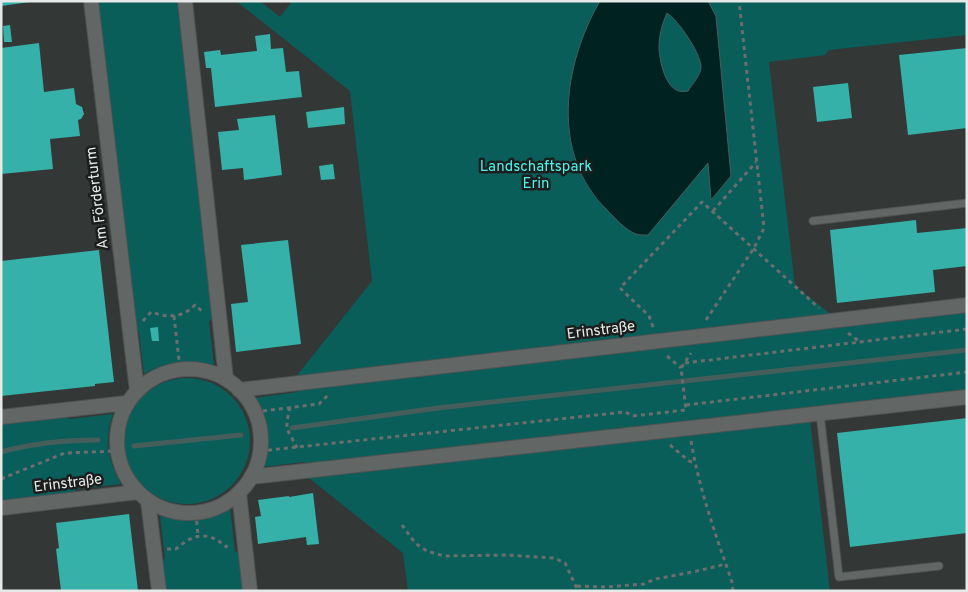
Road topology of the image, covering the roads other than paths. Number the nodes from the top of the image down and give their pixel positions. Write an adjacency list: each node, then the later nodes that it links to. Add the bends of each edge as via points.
1 (91, 1): 8 (street, Am Förderturm)
2 (185, 1): 6 (street)
3 (967, 203): 4 (lane)
4 (813, 221)
5 (967, 305): 7 (street, Erinstraße)
6 (226, 379): 7 (street); 8 (street, via 196,369 180,369 149,380)
7 (239, 390): 13 (street, via 255,412 261,438 257,465)
8 (137, 391): 10 (street)
9 (967, 397): 11 (street)
10 (127, 403): 12 (street); 15 (street, via 118,426 117,451 128,480)
11 (820, 414): 13 (street); 17 (lane, via 839,577)
12 (1, 417)
13 (251, 477): 14 (street)
14 (239, 493): 15 (street, via 212,509 196,512 163,508); 19 (street)
15 (143, 496): 16 (street, Erinstraße); 18 (street, via 154,549)
16 (1, 508)
17 (938, 566)
18 (158, 591)
19 (250, 591)

